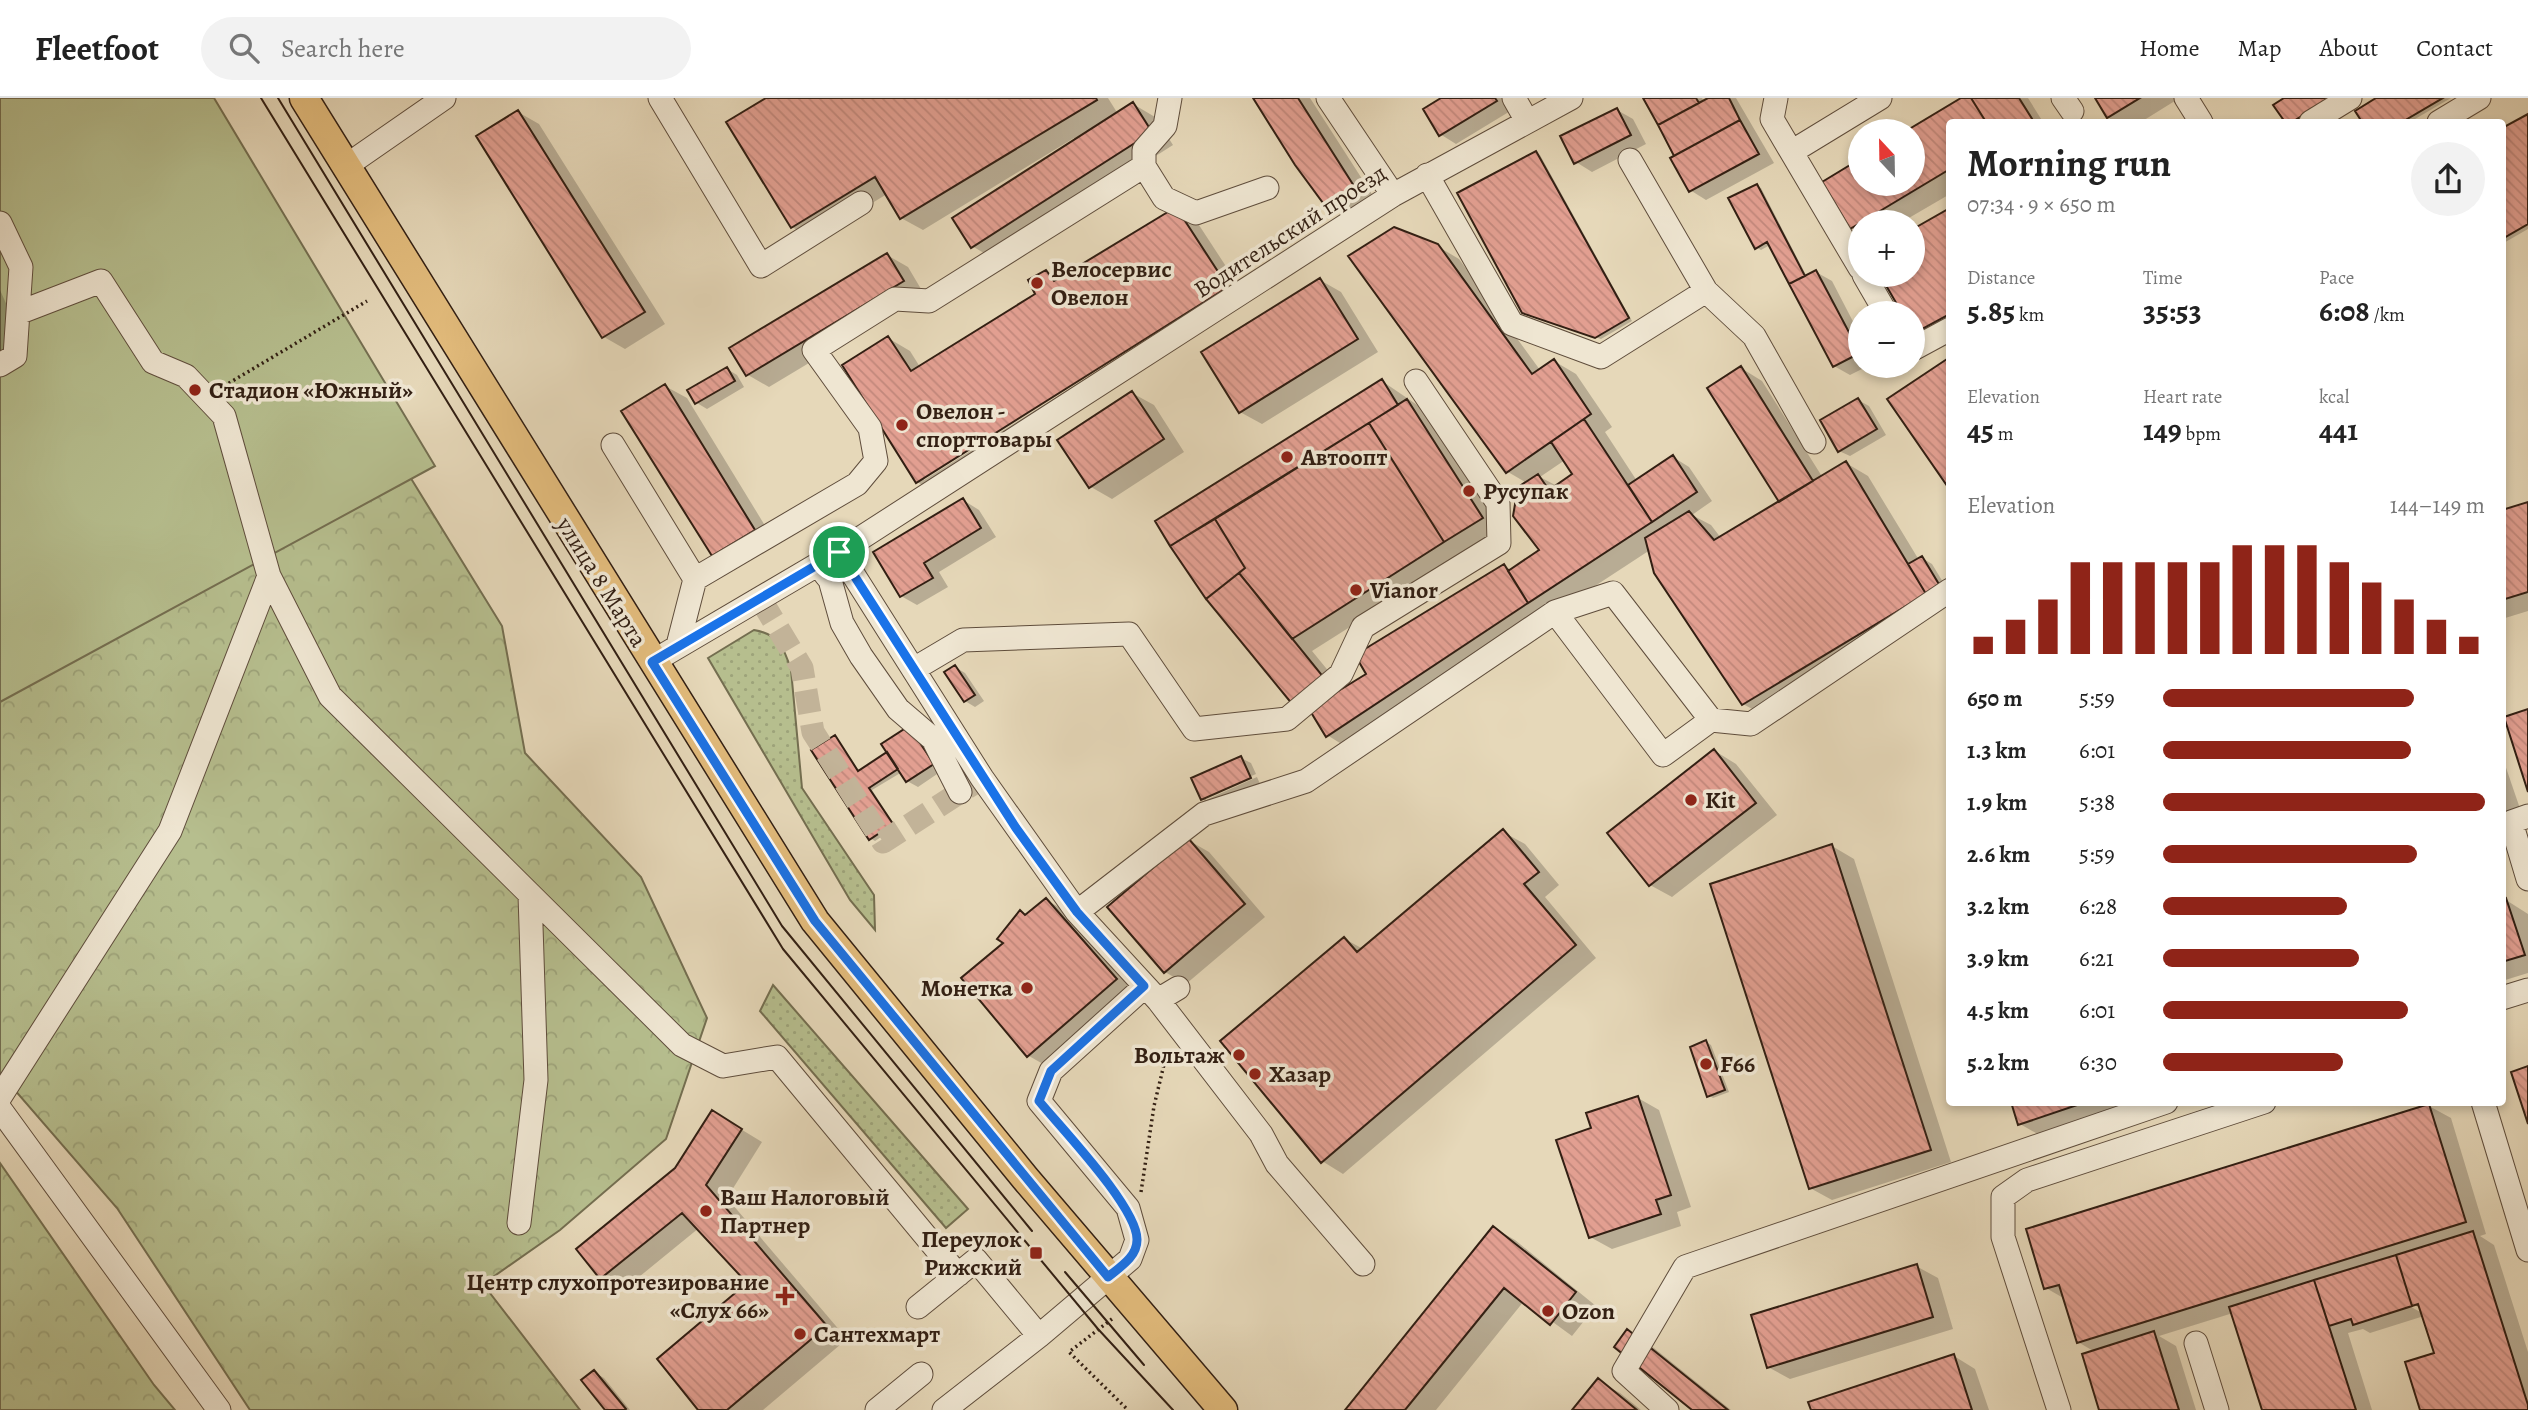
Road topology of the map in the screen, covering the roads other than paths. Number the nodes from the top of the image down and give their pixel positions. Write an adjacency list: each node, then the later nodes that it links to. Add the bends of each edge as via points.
1 (304, 98): 19 (main road, улица 8 Марта)
2 (444, 98): 19 (street)
3 (1170, 98): 20 (street, via 1165,126 1144,150)
4 (1328, 98): 23 (street)
5 (1514, 98): 16 (street)
6 (1571, 98): 16 (street, Водительский проезд)
7 (1776, 98): 17 (street, via 1772,118)
8 (1880, 98): 17 (street)
9 (2186, 98): 13 (street)
10 (2350, 98): 14 (street)
11 (2479, 98): 15 (street)
12 (663, 99): 24 (street, via 761,266)
13 (2198, 119)
14 (2322, 119)
15 (2444, 119)
16 (1527, 121): 21 (street, Водительский проезд)
17 (1793, 151): 26 (street)
18 (1630, 160): 27 (street)
19 (346, 166): 42 (main road, улица 8 Марта)
20 (1143, 166): 22 (street, via 1164,198 1196,213); 38 (street, via 929,301 895,299 814,350 870,428 876,461 856,484)
21 (1427, 175): 23 (street, Водительский проезд); 27 (street, via 1512,324 1601,356)
22 (1267, 188)
23 (1393, 195): 35 (street, Водительский проезд)
24 (861, 203)
25 (0, 223): 28 (street, via 21,267)
26 (1848, 247)
27 (1706, 291): 33 (street, via 1754,337)
28 (18, 313): 31 (street, via 15,356); 37 (street, via 101,281 153,362 186,376 224,416)
29 (1946, 330): 30 (street)
30 (1925, 342)
31 (0, 365)
32 (1416, 381): 43 (street, via 1498,503 1499,543 1363,626 1341,674 1287,719 1194,729 1129,634 963,640)
33 (1814, 442)
34 (613, 445): 38 (street)
35 (839, 552): 36 (street, Водительский проезд); 43 (street)
36 (818, 565): 41 (street, Водительский проезд); 45 (street, via 830,580 842,623 861,656 898,709 933,739)
37 (268, 576): 48 (street, via 330,696); 54 (street, via 170,831)
38 (695, 579): 41 (street)
39 (1946, 593): 44 (street, via 1751,724)
40 (1555, 612): 44 (street, via 1613,593); 44 (street, via 1663,755); 49 (street, via 1306,780 1204,814)
41 (678, 645): 42 (street, Водительский проезд)
42 (652, 662): 63 (main road, улица 8 Марта, via 815,921)
43 (914, 670): 49 (street, via 982,778)
44 (1711, 720)
45 (960, 792)
46 (2528, 816): 47 (street, via 2511,822)
47 (2528, 879)
48 (530, 895): 59 (street, via 536,1080); 62 (street, via 682,1045 723,1066 777,1057)
49 (1077, 912): 52 (street)
50 (1178, 988): 52 (street)
51 (2528, 990): 53 (street)
52 (1151, 993): 61 (street, via 1261,1134 1276,1164); 63 (street, via 1051,1071 1039,1101 1128,1208 1137,1240 1130,1259)
53 (2506, 997)
54 (0, 1097)
55 (2154, 1106): 72 (street, via 1685,1267 1623,1371)
56 (2252, 1106): 73 (street, via 2027,1180 2003,1197 2003,1237)
57 (2484, 1106): 60 (street)
58 (0, 1109): 68 (street)
59 (519, 1223)
60 (2528, 1250)
61 (1363, 1264)
62 (958, 1275): 64 (street); 65 (street, via 976,1261)
63 (1108, 1277): 65 (street); 71 (main road, улица 8 Марта)
64 (918, 1307)
65 (1039, 1335): 70 (street)
66 (2196, 1343): 74 (street)
67 (921, 1374): 69 (street)
68 (219, 1410)
69 (877, 1410)
70 (944, 1410)
71 (1223, 1410)
72 (1667, 1410)
73 (2059, 1410)
74 (2217, 1410)

